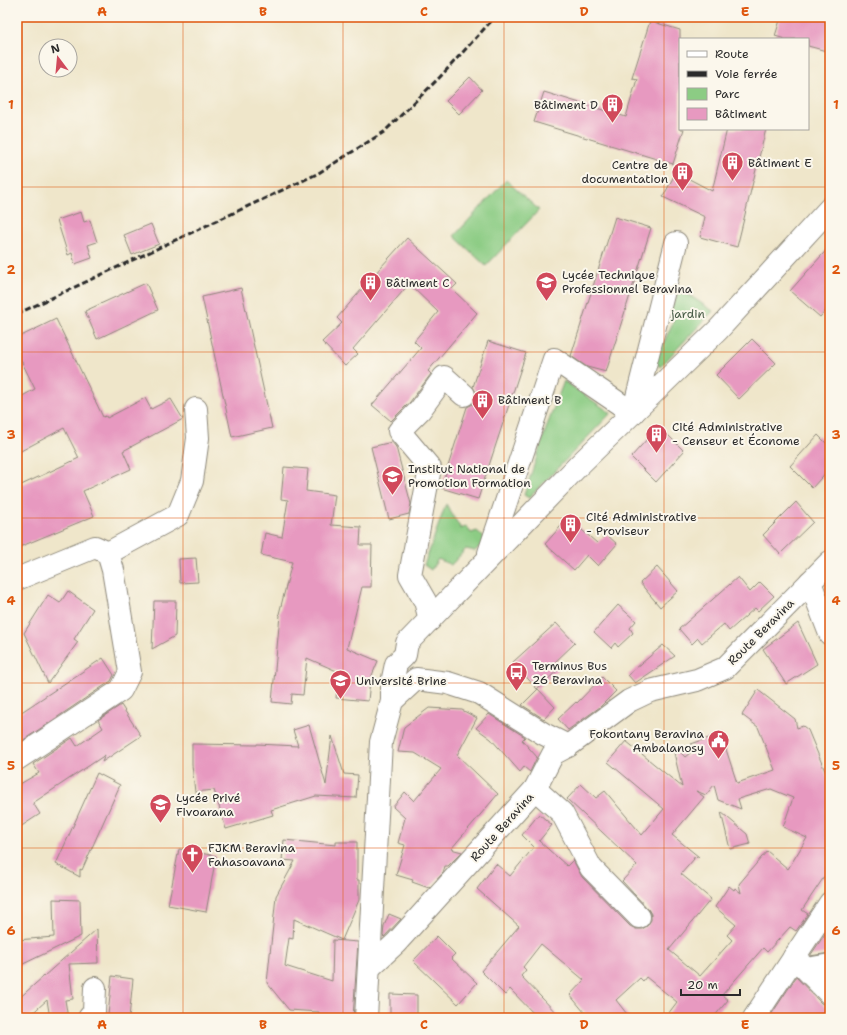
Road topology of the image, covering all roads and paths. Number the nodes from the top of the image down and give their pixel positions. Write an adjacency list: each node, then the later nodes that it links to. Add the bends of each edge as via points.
1 (830, 208): 5 (street, via 718,330)
2 (676, 243): 5 (street)
3 (464, 395): 11 (street, via 444,377 420,410 399,431 430,468 410,575 425,601)
4 (196, 409): 6 (street, via 198,438 192,481 178,515)
5 (633, 413): 7 (street); 7 (street, via 554,359)
6 (108, 553): 9 (street, via 95,547); 15 (street, via 130,672 122,690)
7 (488, 558): 11 (street)
8 (830, 562): 10 (street, Route Beravina)
9 (17, 579)
10 (810, 582): 12 (street); 14 (street, Route Beravina, via 725,668 697,680 650,691 629,701)
11 (430, 620): 13 (street, via 407,643 405,655 396,664)
12 (830, 634)
13 (392, 701): 14 (street, via 416,679 448,683 478,693); 21 (street, via 381,742)
14 (568, 746): 16 (street, Route Beravina, via 553,754)
15 (17, 759)
16 (535, 789): 18 (street, via 562,813 591,868); 21 (street, Route Beravina, via 396,943)
17 (830, 903): 19 (street)
18 (639, 917)
19 (800, 963): 20 (street); 23 (street); 26 (street)
20 (830, 965)
21 (369, 968): 25 (street)
22 (95, 988): 24 (street, via 94,1012)
23 (830, 994)
24 (89, 1018)
25 (366, 1018)
26 (754, 1018)

